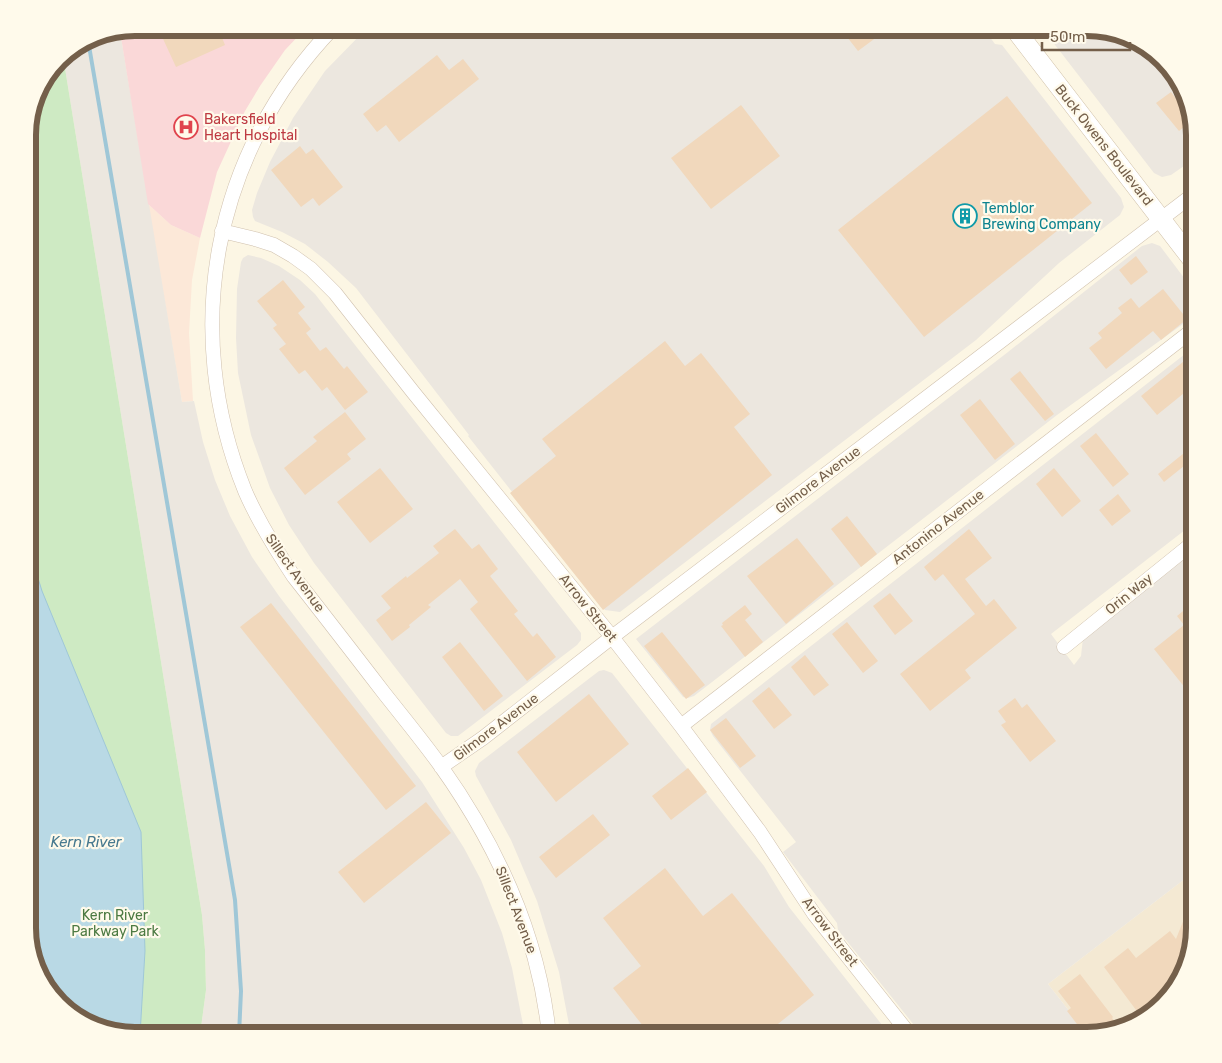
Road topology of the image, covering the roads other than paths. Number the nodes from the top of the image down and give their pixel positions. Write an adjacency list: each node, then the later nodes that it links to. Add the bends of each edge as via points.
1 (325, 36): 5 (street, Sillect Avenue, via 294,73 255,137 230,199)
2 (1020, 36): 4 (main road, Buck Owens Boulevard)
3 (1186, 200): 4 (street, Gilmore Avenue)
4 (1161, 220): 6 (main road, Buck Owens Boulevard); 9 (street, Gilmore Avenue)
5 (222, 231): 9 (street, Arrow Street, via 274,246 293,256 326,282); 12 (street, Sillect Avenue, via 213,290 213,356 223,422 246,493 294,577)
6 (1186, 252)
7 (1186, 335): 11 (street, Antonino Avenue)
8 (1186, 548): 10 (street, Orin Way)
9 (612, 637): 11 (street, Arrow Street); 12 (street, Gilmore Avenue, via 490,733)
10 (1064, 647)
11 (681, 726): 14 (street, Arrow Street, via 760,832 814,914)
12 (441, 767): 13 (street, Sillect Avenue, via 472,813 514,896 532,949)
13 (548, 1027)
14 (903, 1027)

